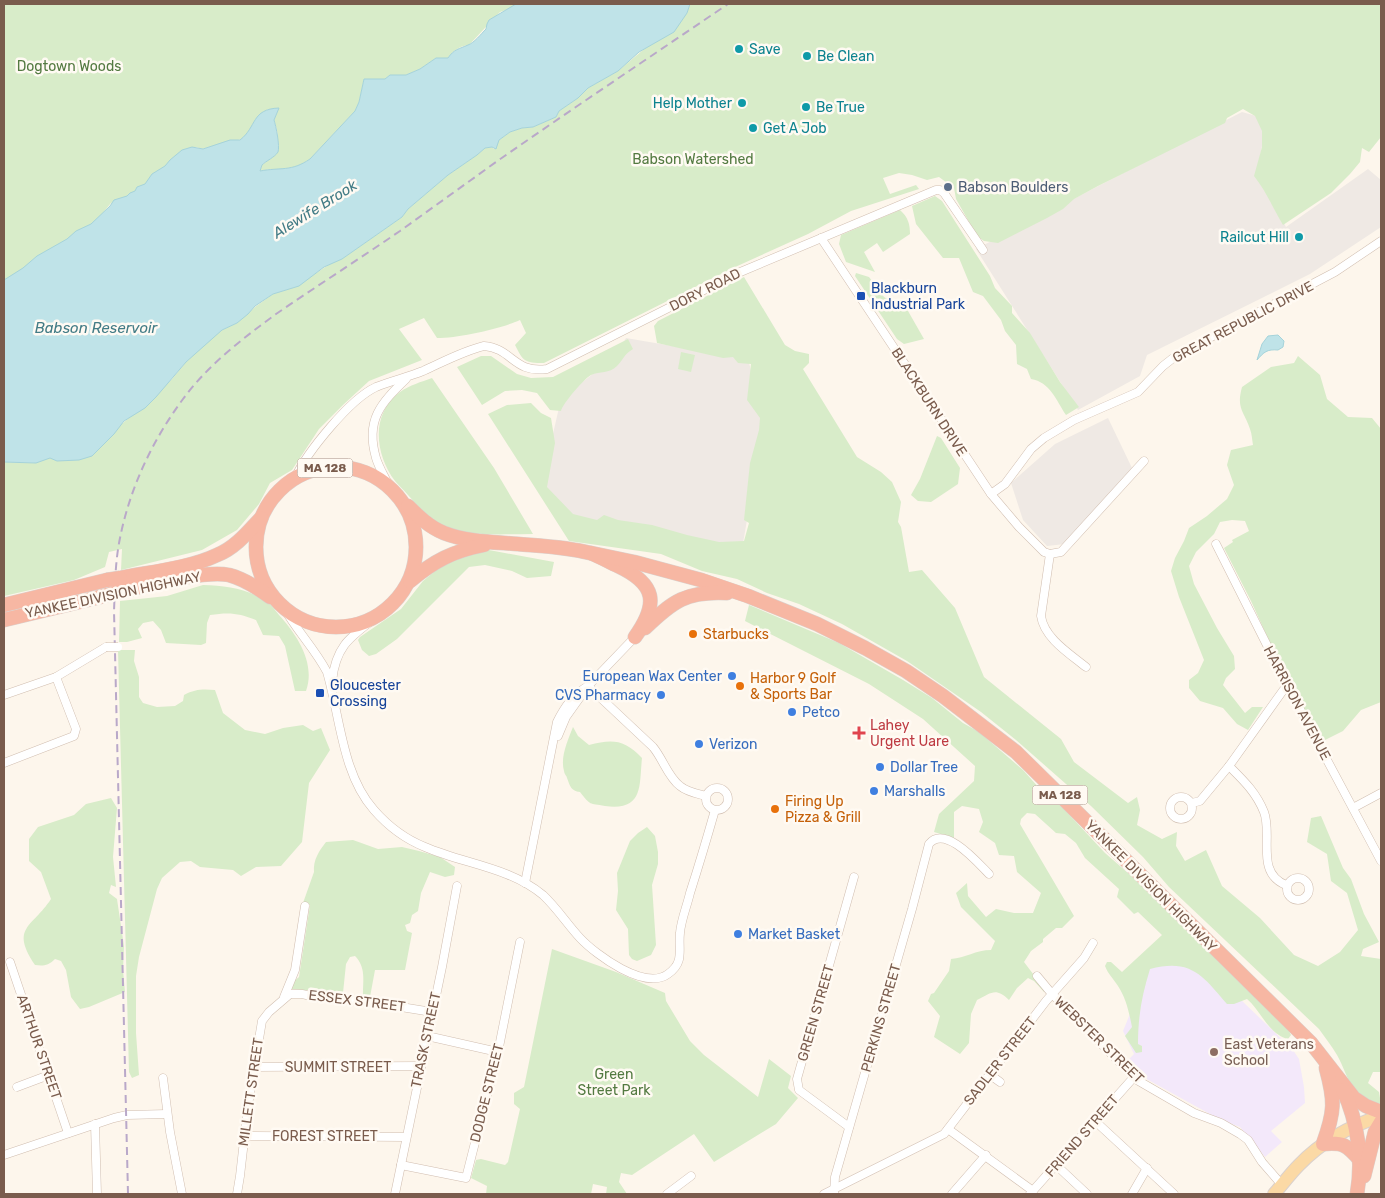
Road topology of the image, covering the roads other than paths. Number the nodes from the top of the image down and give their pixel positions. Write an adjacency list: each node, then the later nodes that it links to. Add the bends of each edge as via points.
1 (821, 238): 3 (street, DORY ROAD, via 940,190); 4 (street, DORY ROAD, via 738,273 547,370 526,369 497,348 484,346); 8 (street, BLACKBURN DRIVE)
2 (1381, 241): 8 (street, GREAT REPUBLIC DRIVE, via 1335,272 1177,355 1138,392 1074,420 1044,438 1005,484)
3 (983, 250)
4 (408, 378): 6 (street, DORY ROAD, via 376,387 350,406 300,466); 7 (street, DORY ROAD, via 385,399 373,428 377,459)
5 (1144, 461): 14 (street, via 1061,552)
6 (295, 478): 7 (highway, MA 128, via 316,470 340,467 365,472); 10 (highway, MA 128, via 272,499)
7 (389, 486): 9 (highway, MA 128)
8 (991, 494): 14 (street, BLACKBURN DRIVE, via 1019,527)
9 (400, 498): 11 (highway, MA 128, via 419,517 444,533); 15 (highway, via 416,532 416,559)
10 (261, 518): 17 (highway, via 256,542 257,561 261,576); 18 (highway, YANKEE DIVISION HIGHWAY / MA 128, via 235,544 218,555)
11 (494, 543): 13 (highway, MA 128); 15 (highway, MA 128, via 447,555)
12 (1216, 544): 25 (street, HARRISON AVENUE)
13 (591, 553): 16 (highway, YANKEE DIVISION HIGHWAY / MA 128, via 700,580); 21 (highway, via 632,573 645,585 650,607 648,617)
14 (1050, 554): 23 (street, via 1042,621 1057,642)
15 (409, 582): 19 (highway, MA 128, via 400,596)
16 (748, 596): 21 (highway, via 692,595 666,609); 52 (highway, YANKEE DIVISION HIGHWAY / MA 128, via 817,624 906,671 1016,752)
17 (280, 604): 19 (highway, MA 128, via 300,619 328,627 355,625); 20 (highway, YANKEE DIVISION HIGHWAY / MA 128, via 247,582 219,574 197,576); 26 (street, via 322,661)
18 (4, 605)
19 (379, 615): 26 (street, via 340,650)
20 (4, 620)
21 (635, 637): 27 (street)
22 (118, 647): 24 (street, bridge, via 106,647)
23 (1086, 667)
24 (56, 677): 28 (street); 29 (street, via 76,734)
25 (1287, 685): 30 (street); 34 (street, HARRISON AVENUE)
26 (331, 686): 39 (street, via 352,773 372,808 404,837 424,847 508,874)
27 (588, 686): 32 (street, via 654,747 679,785); 39 (street, via 577,693 558,722)
28 (4, 695)
29 (4, 763)
30 (1229, 766): 33 (street, via 1200,801); 40 (street, via 1258,799 1268,825 1266,847 1269,868 1275,878)
31 (1381, 793): 34 (street)
32 (706, 796): 35 (street, via 709,806); 35 (street, via 717,787 727,792 728,804)
33 (1192, 803)
34 (1353, 808): 36 (street, HARRISON AVENUE)
35 (715, 810): 39 (street, via 681,926 681,957 672,971 660,978 635,975 597,954 556,908)
36 (1381, 861)
37 (989, 874): 69 (street, PERKINS STREET, via 961,846 942,839 929,844)
38 (854, 877): 69 (street, GREEN STREET, via 797,1079 799,1090)
39 (525, 883)
40 (1286, 885)
41 (456, 886): 49 (street, TRASK STREET)
42 (306, 906): 48 (street, via 295,970)
43 (520, 942): 51 (street, DODGE STREET)
44 (1093, 943): 47 (street, SADLER STREET)
45 (10, 962): 56 (street, ARTHUR STREET)
46 (1037, 976): 47 (street, WEBSTER STREET)
47 (1052, 994): 55 (street, SADLER STREET); 57 (street, WEBSTER STREET)
48 (283, 999): 49 (street, ESSEX STREET, via 290,994 302,994); 54 (street, MILLETT STREET, via 262,1021)
49 (432, 1012): 50 (street, TRASK STREET)
50 (427, 1036): 51 (street); 53 (street, TRASK STREET)
51 (498, 1052): 78 (street, DODGE STREET, via 466,1178)
52 (1324, 1059): 59 (highway, MA 128); 74 (highway, via 1334,1107)
53 (421, 1066): 54 (street, SUMMIT STREET); 73 (street, TRASK STREET)
54 (254, 1067): 72 (street, MILLETT STREET)
55 (989, 1074): 60 (street); 70 (street, SADLER STREET)
56 (49, 1075): 61 (street); 71 (street, ARTHUR STREET)
57 (1134, 1077): 65 (street, FRIEND STREET); 82 (street, WEBSTER STREET, via 1248,1140)
58 (163, 1078): 63 (street)
59 (1338, 1079): 62 (highway, via 1360,1104); 68 (highway, MA 128)
60 (1000, 1082)
61 (17, 1087)
62 (1381, 1112)
63 (167, 1114): 67 (street, via 127,1115); 87 (street)
64 (1381, 1116): 68 (main road)
65 (1095, 1121): 79 (street, FRIEND STREET); 80 (street)
66 (1381, 1122): 83 (highway, via 1375,1132)
67 (95, 1124): 71 (street); 86 (street)
68 (1355, 1125): 74 (main road); 77 (highway, MA 128)
69 (849, 1127): 84 (street, PERKINS STREET, via 835,1176)
70 (948, 1128): 76 (street); 84 (street, SADLER STREET, via 944,1134)
71 (68, 1133): 75 (street)
72 (244, 1136): 73 (street, FOREST STREET); 88 (street, MILLETT STREET)
73 (406, 1137): 78 (street, TRASK STREET)
74 (1323, 1144): 77 (highway, via 1344,1144); 82 (main road)
75 (4, 1155)
76 (986, 1155): 85 (street); 92 (street)
77 (1360, 1160): 83 (highway, MA 128)
78 (401, 1165): 89 (street, TRASK STREET)
79 (1056, 1165): 85 (street, FRIEND STREET); 93 (street)
80 (1146, 1168): 94 (street); 95 (street)
81 (691, 1176): 90 (street)
82 (1278, 1190)
83 (1358, 1191)
84 (834, 1192): 91 (street, SADLER STREET)
85 (1032, 1193)
86 (97, 1194)
87 (182, 1194)
88 (237, 1194)
89 (395, 1194)
90 (666, 1194)
91 (824, 1194)
92 (952, 1194)
93 (1087, 1194)
94 (1132, 1194)
95 (1174, 1194)

